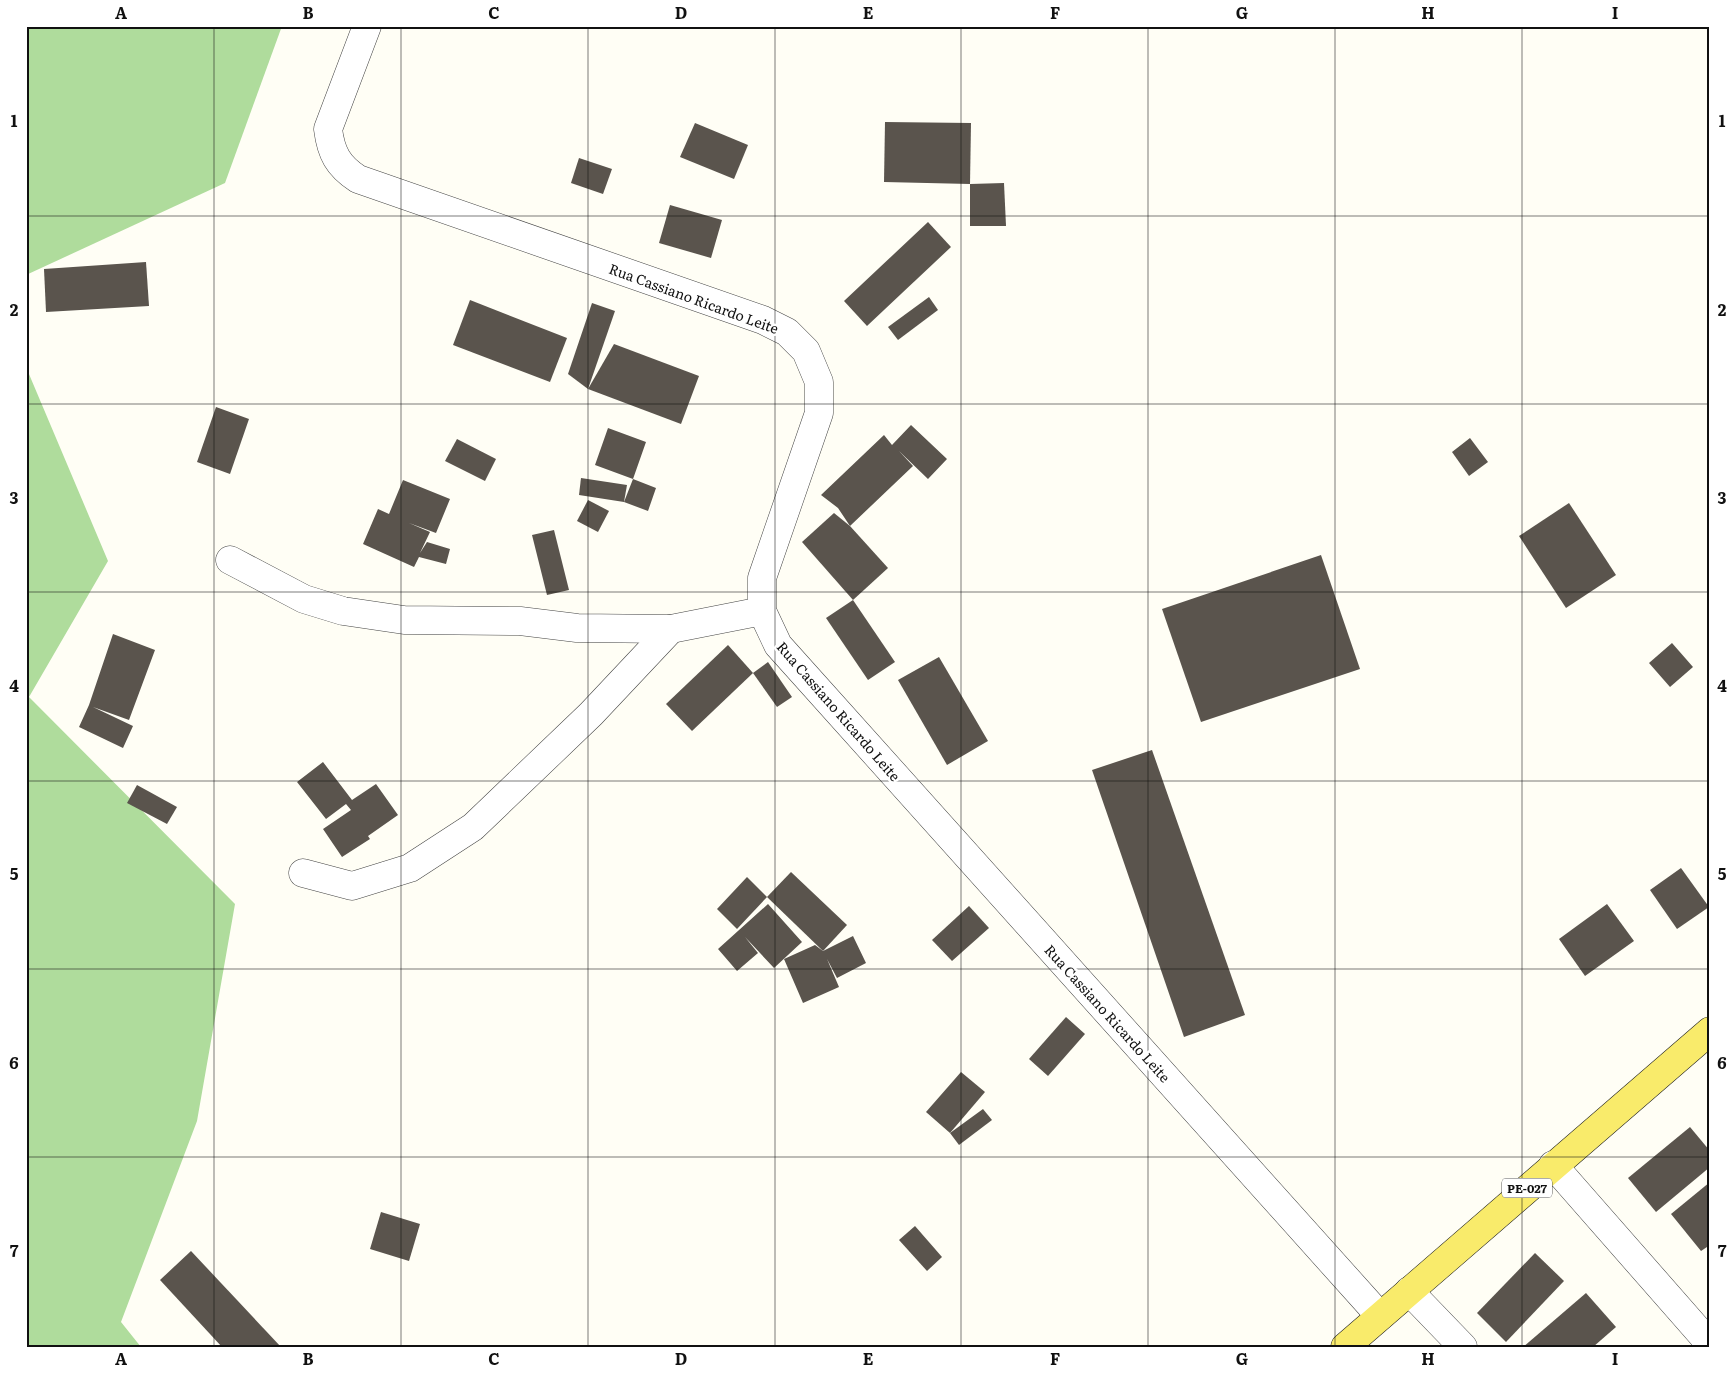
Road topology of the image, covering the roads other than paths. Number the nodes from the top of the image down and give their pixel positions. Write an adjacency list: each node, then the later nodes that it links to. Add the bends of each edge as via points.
1 (367, 26): 3 (street, Rua Cassiano Ricardo Leite, via 328,129 336,160 346,171 358,179 763,320 787,332 806,352 819,382 819,413 762,578)
2 (230, 560): 4 (street, via 304,599 373,616 404,620 520,621 577,628)
3 (762, 611): 4 (street); 9 (street, Rua Cassiano Ricardo Leite, via 778,645)
4 (671, 629): 5 (street, via 591,714 473,827 410,868 352,886)
5 (303, 873)
6 (1710, 1031): 7 (main road, PE-027)
7 (1553, 1165): 8 (main road, PE-027); 10 (street)
8 (1409, 1291): 9 (main road, PE-027); 12 (street)
9 (1380, 1316): 11 (main road, PE-027)
10 (1710, 1344)
11 (1345, 1347)
12 (1463, 1347)

